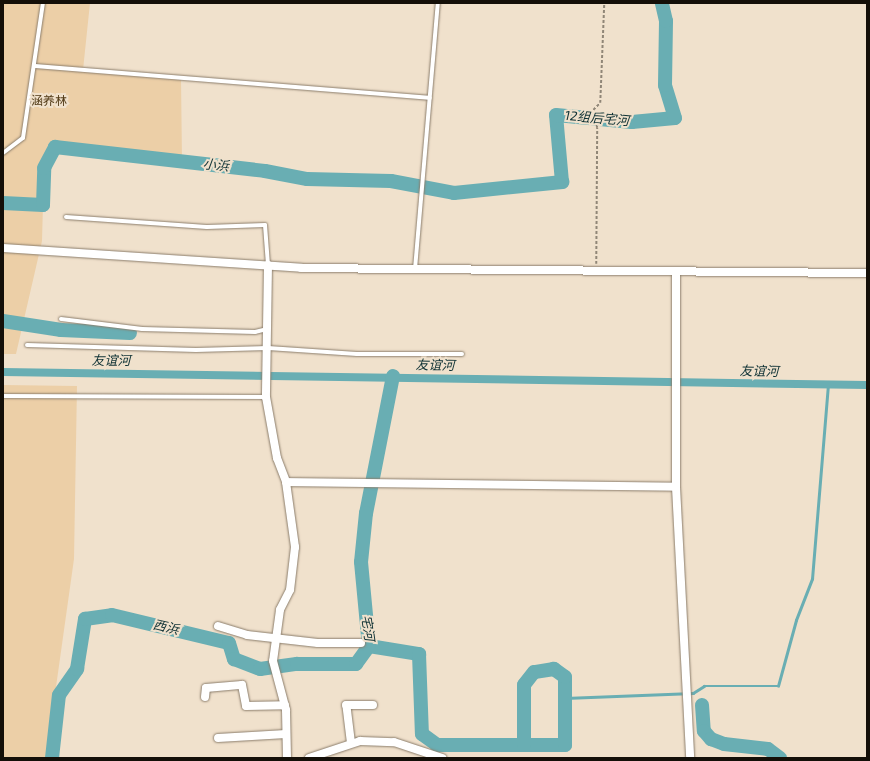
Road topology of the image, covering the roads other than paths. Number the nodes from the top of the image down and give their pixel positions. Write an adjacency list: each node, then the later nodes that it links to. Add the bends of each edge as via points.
1 (44, 3): 3 (lane)
2 (438, 3): 4 (lane)
3 (34, 66): 4 (lane); 5 (lane, via 23,138)
4 (430, 98): 9 (lane)
5 (3, 153)
6 (66, 217): 8 (lane, via 206,227 265,225)
7 (3, 248): 8 (street)
8 (268, 265): 9 (street); 13 (street)
9 (414, 270): 10 (street)
10 (676, 272): 11 (street); 20 (street)
11 (867, 273)
12 (61, 319): 13 (lane, via 142,329 255,332)
13 (268, 329): 15 (street)
14 (26, 345): 15 (lane)
15 (267, 351): 16 (lane); 18 (street)
16 (462, 354)
17 (3, 396): 18 (lane)
18 (266, 397): 19 (street, via 277,458)
19 (286, 482): 20 (street); 22 (street, via 295,547 292,581 280,610)
20 (676, 487): 33 (street)
21 (218, 626): 22 (street, via 247,635)
22 (279, 636): 23 (street, via 318,643); 25 (street, via 274,668)
23 (361, 643)
24 (205, 697): 25 (street, via 206,688 242,686 246,706)
25 (285, 705): 27 (street)
26 (373, 705): 29 (street, via 346,705)
27 (286, 734): 28 (street); 30 (street)
28 (218, 738)
29 (351, 743): 31 (street); 32 (street, via 394,742)
30 (287, 758)
31 (309, 758)
32 (442, 758)
33 (690, 758)

